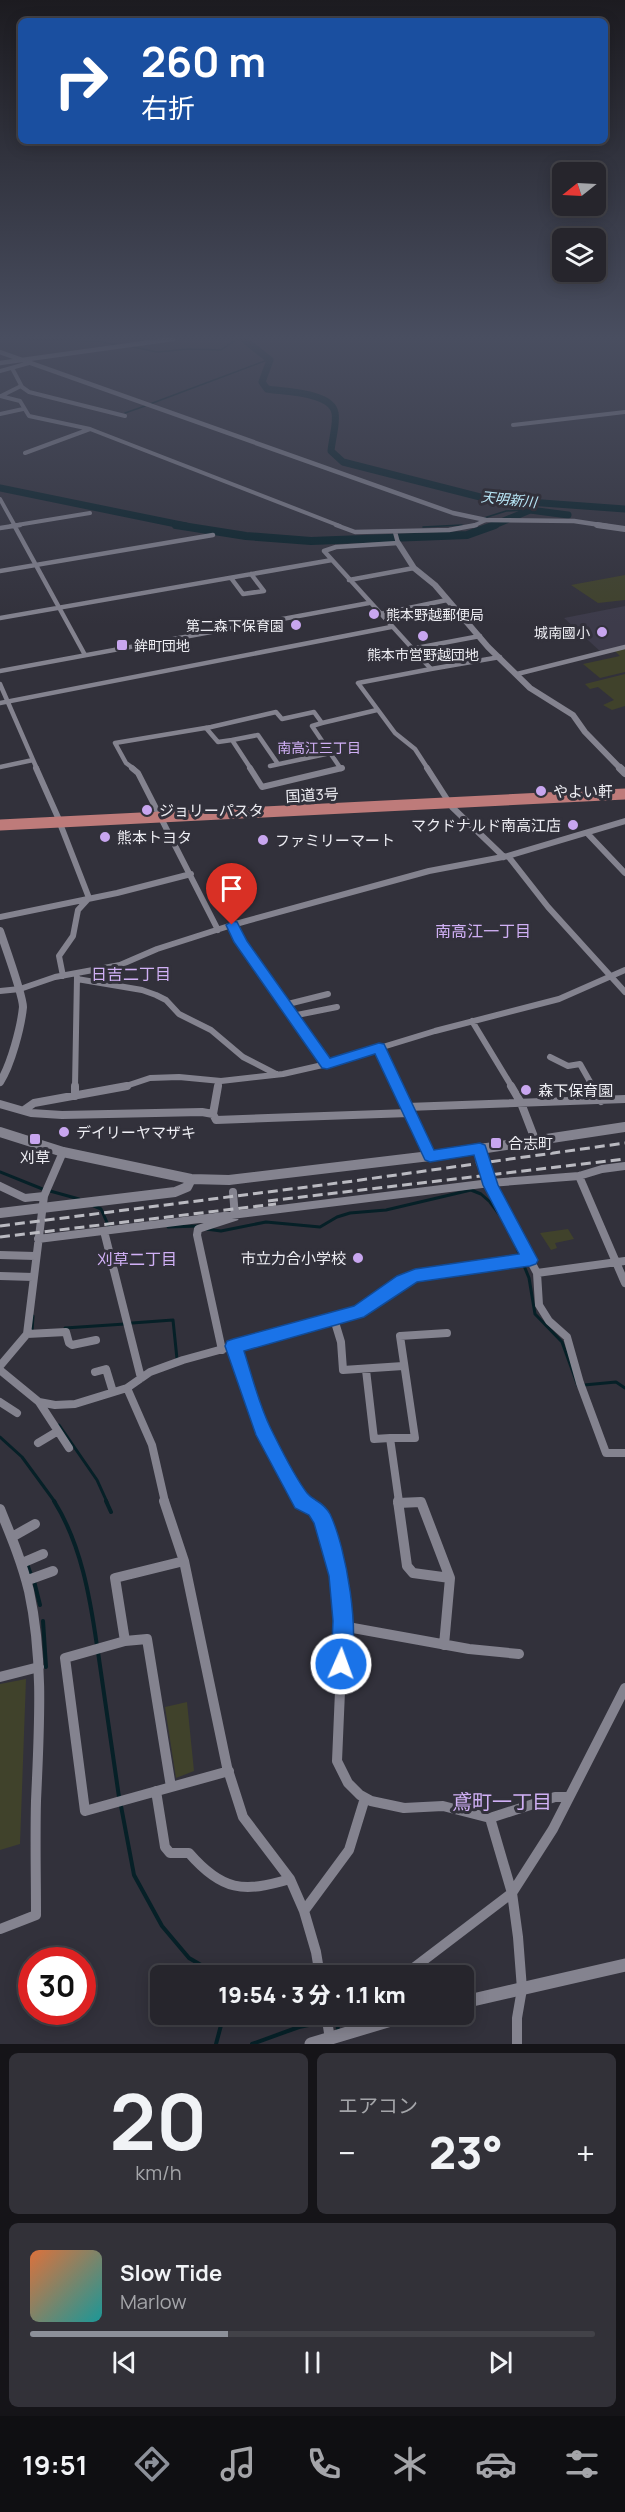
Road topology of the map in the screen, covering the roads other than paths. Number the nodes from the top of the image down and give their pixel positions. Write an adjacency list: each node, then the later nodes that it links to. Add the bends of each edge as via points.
1 (75, 434): 4 (street)
2 (104, 434): 11 (street, via 355,532)
3 (229, 434): 7 (main road, via 439,509)
4 (25, 453)
5 (0, 499): 8 (street)
6 (90, 513): 8 (street)
7 (488, 520): 10 (main road, via 574,521); 11 (street, via 460,529)
8 (14, 526): 9 (street); 15 (street)
9 (0, 528)
10 (625, 529)
11 (395, 532): 13 (street)
12 (213, 535): 15 (street)
13 (398, 543): 14 (street, via 329,548 324,551); 16 (street)
14 (332, 560): 18 (street); 20 (street)
15 (36, 565): 17 (street); 23 (street)
16 (414, 568): 20 (street); 21 (street)
17 (0, 571)
18 (251, 574): 19 (street); 19 (street, via 264,591 243,594)
19 (231, 578): 23 (street)
20 (349, 580): 22 (street)
21 (447, 600): 24 (street); 27 (street)
22 (369, 603): 24 (street); 30 (street)
23 (59, 608): 25 (street); 30 (street)
24 (380, 614): 26 (street)
25 (0, 618)
26 (392, 627): 29 (street); 36 (street)
27 (480, 636): 29 (street); 31 (street)
28 (625, 647): 34 (street)
29 (411, 649): 32 (street)
30 (85, 655): 33 (street)
31 (500, 657): 32 (street); 34 (street)
32 (431, 669): 38 (street, via 358,683)
33 (0, 671)
34 (517, 674): 47 (street, via 530,688 573,715)
35 (0, 684): 36 (street)
36 (8, 702): 37 (street); 43 (street)
37 (0, 703)
38 (377, 710): 39 (street); 50 (street, via 395,733 415,749)
39 (322, 723): 40 (street, via 314,712 282,719 276,712); 41 (street, via 312,726 343,769 262,787)
40 (206, 728): 41 (street, via 218,742); 51 (street, via 116,743 126,763 138,772)
41 (232, 740): 44 (street, via 258,735)
42 (326, 754): 44 (street)
43 (33, 760): 46 (street); 53 (street)
44 (278, 764): 45 (street)
45 (270, 766)
46 (0, 767)
47 (625, 772)
48 (625, 794): 50 (highway, 国道3号)
49 (625, 799): 50 (highway, 国道3号)
50 (452, 805): 51 (highway, 国道3号); 56 (street)
51 (160, 819): 53 (highway, 国道3号); 58 (street)
52 (625, 821): 55 (street)
53 (60, 824): 54 (highway, 国道3号); 59 (street)
54 (0, 827)
55 (587, 833): 56 (street); 57 (street)
56 (506, 857): 61 (street, via 429,871); 65 (street)
57 (625, 873)
58 (191, 874): 59 (street); 62 (street)
59 (89, 898): 60 (street); 66 (street, via 77,908 74,934 59,956)
60 (0, 917)
61 (232, 925): 62 (street); 72 (street)
62 (218, 930): 67 (street, via 157,949 120,966)
63 (0, 931): 68 (street)
64 (625, 970): 65 (street)
65 (610, 975): 70 (street); 75 (street, via 560,999)
66 (63, 976): 67 (street); 68 (street)
67 (77, 977): 79 (street, via 156,995 179,1014 211,1030 243,1057); 82 (street)
68 (20, 989): 69 (street); 81 (street, via 22,1013 14,1048)
69 (0, 991)
70 (625, 992)
71 (328, 994): 72 (street)
72 (284, 1005): 74 (street)
73 (337, 1007): 74 (street)
74 (292, 1016): 78 (street)
75 (472, 1021): 76 (street); 85 (street)
76 (379, 1048): 78 (street); 88 (street)
77 (549, 1057): 84 (street, via 568,1066 580,1064)
78 (327, 1064): 79 (street)
79 (276, 1074): 80 (street)
80 (219, 1081): 82 (street, via 150,1078); 89 (street)
81 (0, 1082)
82 (75, 1096): 87 (street, via 34,1103)
83 (625, 1099): 84 (street)
84 (602, 1101): 85 (street)
85 (521, 1103): 88 (street); 92 (street)
86 (0, 1104): 87 (street)
87 (24, 1110): 89 (street, via 62,1115)
88 (408, 1110): 89 (street, via 216,1120); 95 (street)
89 (213, 1114)
90 (625, 1127): 92 (street)
91 (0, 1132): 94 (street)
92 (536, 1142): 93 (street)
93 (480, 1149): 95 (street); 99 (street)
94 (63, 1152): 98 (street); 102 (street)
95 (430, 1156): 98 (street, via 229,1180)
96 (625, 1166): 97 (street)
97 (579, 1176): 99 (street); 111 (street)
98 (191, 1179): 103 (street, via 187,1187 175,1192)
99 (490, 1183): 105 (street); 110 (street)
100 (0, 1186): 102 (street, via 26,1198)
101 (233, 1192): 105 (street)
102 (44, 1196): 103 (street)
103 (42, 1208): 104 (street); 107 (street)
104 (0, 1213)
105 (236, 1214): 106 (street); 121 (street, via 198,1230 197,1234)
106 (104, 1231): 107 (street); 126 (street)
107 (38, 1239): 109 (street)
108 (0, 1255): 109 (street)
109 (35, 1256): 114 (street)
110 (530, 1260): 112 (street); 116 (street, via 415,1275 370,1306)
111 (621, 1261): 112 (street); 115 (street)
112 (537, 1273): 136 (street, via 539,1305 549,1321 567,1337 606,1453)
113 (0, 1276): 114 (street)
114 (33, 1277): 118 (street)
115 (625, 1283)
116 (334, 1319): 120 (street); 124 (street, via 343,1371)
117 (447, 1333): 123 (street, via 400,1336)
118 (27, 1334): 119 (street, via 66,1332 72,1345); 122 (street)
119 (96, 1340)
120 (233, 1346): 121 (street); 147 (street, via 262,1430 301,1502 315,1508 322,1519 339,1576)
121 (222, 1350): 126 (street, via 172,1364)
122 (2, 1363): 130 (street)
123 (404, 1366): 124 (street); 133 (street, via 415,1438)
124 (366, 1370): 133 (street, via 374,1439)
125 (95, 1372): 128 (street, via 106,1369)
126 (141, 1378): 127 (street)
127 (127, 1388): 128 (street); 142 (street, via 152,1445 161,1490)
128 (113, 1392): 130 (street, via 66,1406)
129 (0, 1402): 131 (street)
130 (39, 1402): 132 (street)
131 (17, 1413)
132 (58, 1431): 134 (street); 135 (street)
133 (390, 1438): 137 (street)
134 (38, 1443)
135 (69, 1448)
136 (625, 1453)
137 (398, 1503): 145 (street, via 421,1502); 145 (street, via 407,1566 413,1573)
138 (0, 1509): 140 (street)
139 (35, 1524): 140 (street)
140 (12, 1537): 143 (street)
141 (43, 1554): 143 (street)
142 (184, 1561): 148 (street, via 115,1578); 154 (street)
143 (22, 1563): 146 (street)
144 (53, 1571): 146 (street)
145 (450, 1578): 149 (street)
146 (27, 1580): 151 (street, via 39,1641)
147 (342, 1626): 149 (street); 158 (street, via 337,1761 348,1783)
148 (125, 1641): 155 (street, via 147,1639); 156 (street, via 65,1658 85,1811)
149 (444, 1645): 150 (street)
150 (519, 1654)
151 (39, 1667): 152 (street); 163 (street, via 36,1915)
152 (0, 1677)
153 (625, 1688): 157 (street)
154 (229, 1771): 155 (street); 160 (street, via 243,1819)
155 (171, 1787): 156 (street)
156 (156, 1791): 160 (street, via 165,1847 170,1853 189,1853 205,1874 242,1889)
157 (569, 1797): 159 (street, via 555,1797); 161 (street)
158 (365, 1798): 159 (street, via 404,1808 443,1806); 162 (street, via 349,1850)
159 (490, 1818): 161 (street)
160 (290, 1879): 162 (street)
161 (512, 1893): 165 (street); 167 (street)
162 (304, 1911): 164 (street)
163 (0, 1929)
164 (318, 1965)
165 (417, 1965)
166 (625, 1965): 167 (street)
167 (522, 1989): 168 (street); 173 (street)
168 (474, 2000)
169 (328, 2025): 171 (street)
170 (356, 2025): 171 (street)
171 (330, 2041): 172 (street)
172 (311, 2044)
173 (517, 2044)

